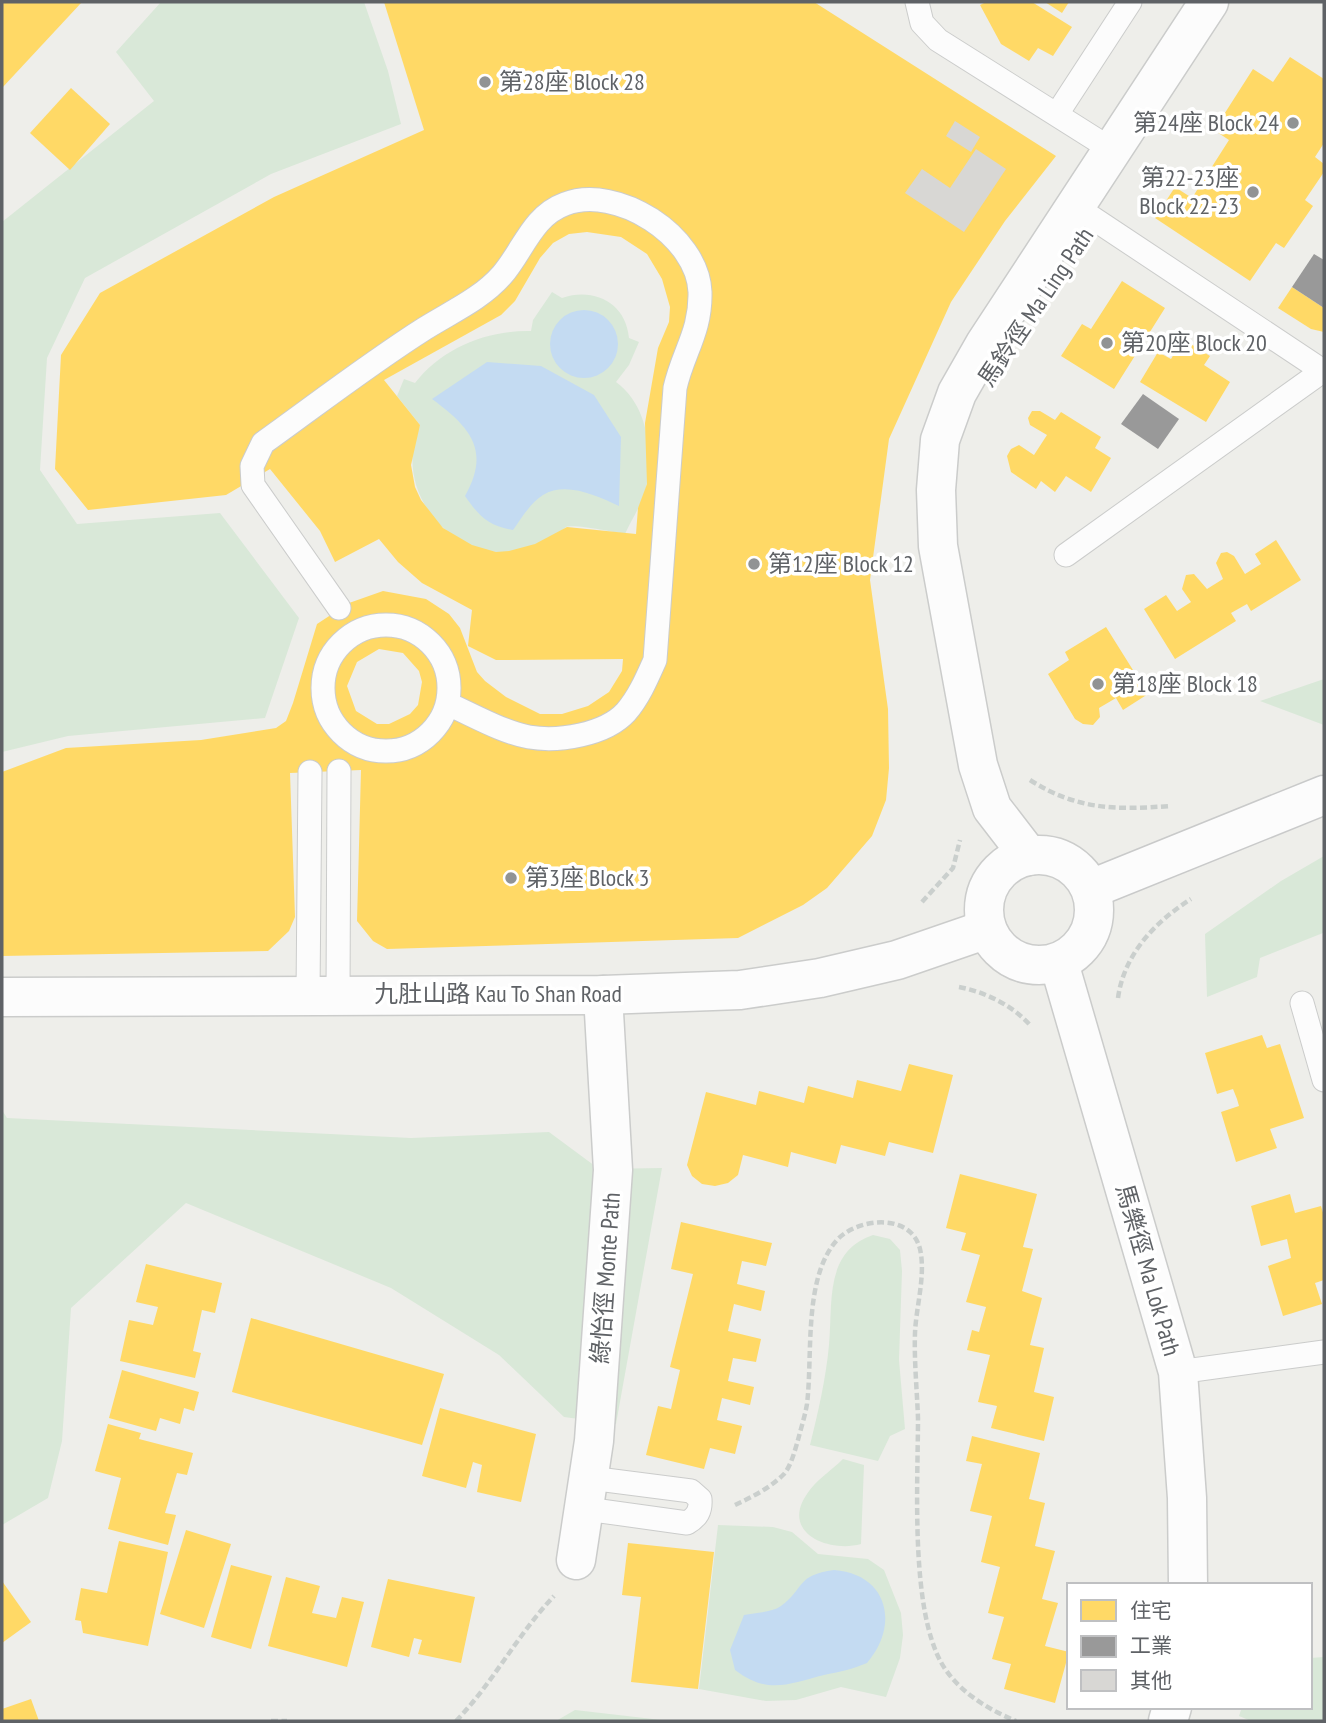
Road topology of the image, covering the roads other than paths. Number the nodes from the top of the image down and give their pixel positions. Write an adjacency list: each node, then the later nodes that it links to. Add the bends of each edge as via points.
1 (916, 2): 4 (lane, via 922,23 938,40)
2 (1130, 2): 4 (lane)
3 (1209, 2): 5 (street, 馬鈴徑 Ma Ling Path)
4 (1057, 114): 5 (lane)
5 (1114, 150): 6 (street, 馬鈴徑 Ma Ling Path)
6 (1076, 207): 7 (lane); 14 (street, 馬鈴徑 Ma Ling Path, via 957,393 940,440 938,465 938,546 978,765 992,808)
7 (1324, 371): 8 (lane)
8 (1066, 555)
9 (339, 608): 10 (lane, via 253,485 253,466 263,443 424,329 476,298 503,274 538,221 565,204 598,200 624,204 647,216 690,258 700,288 694,341 680,365 676,388 655,660 625,714 595,730 558,739 527,737)
10 (447, 704): 10 (lane, via 426,738 389,751 369,749 351,741 335,725 323,684 328,663 358,631 379,625 401,626 419,634 440,656 449,684)
11 (339, 771): 18 (lane)
12 (310, 772): 18 (lane)
13 (1324, 795): 15 (street)
14 (1029, 856): 15 (street, via 1048,855 1065,861); 16 (street, via 1004,869 987,892)
15 (1091, 889): 17 (street, via 1095,906 1086,940)
16 (987, 929): 17 (street, via 1008,957 1041,966); 19 (street, 九肚山路 Kau To Shan Road, via 897,960 820,978 740,990)
17 (1059, 962): 24 (street, 馬樂徑 Ma Lok Path)
18 (323, 994): 19 (street, 九肚山路 Kau To Shan Road); 20 (street, 九肚山路 Kau To Shan Road)
19 (603, 995): 25 (street, 綠怡徑 Monte Path, via 613,1170 588,1493)
20 (2, 998)
21 (1302, 1003): 22 (lane)
22 (1324, 1080)
23 (1324, 1352): 24 (lane)
24 (1178, 1372): 26 (street, 馬樂徑 Ma Lok Path)
25 (576, 1560)
26 (1188, 1583)

